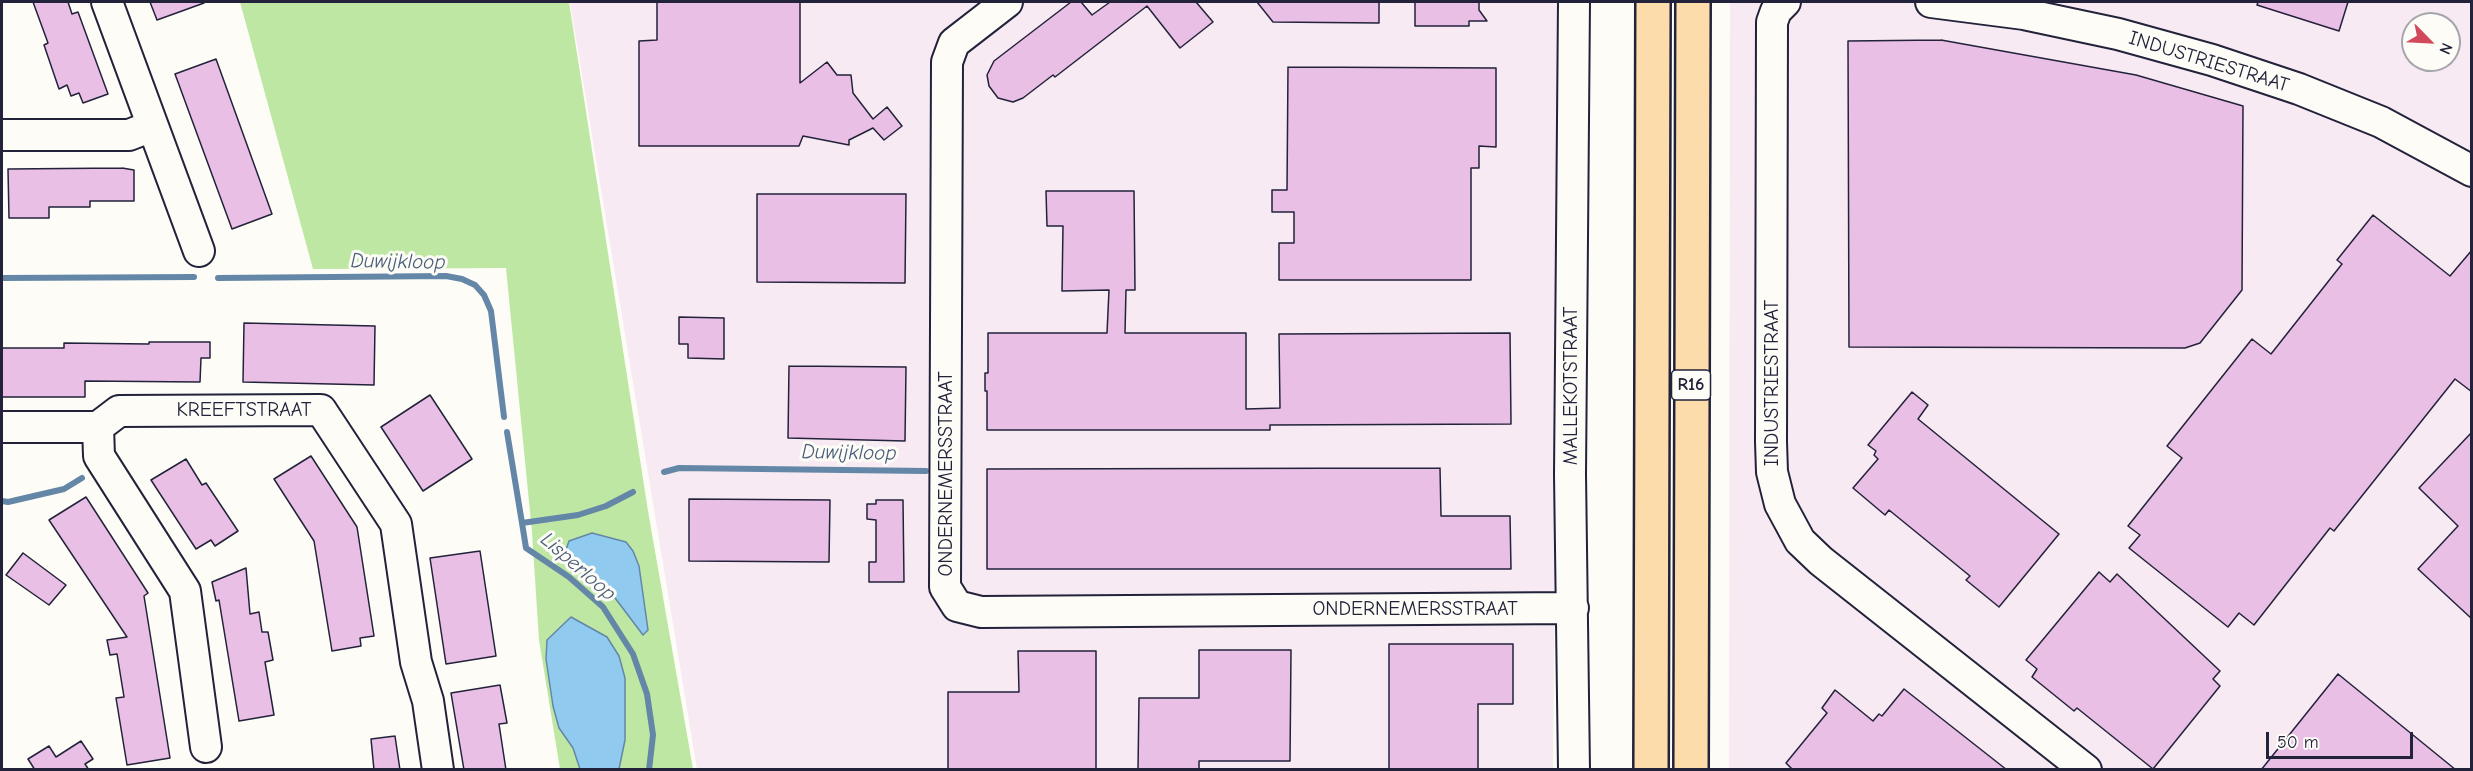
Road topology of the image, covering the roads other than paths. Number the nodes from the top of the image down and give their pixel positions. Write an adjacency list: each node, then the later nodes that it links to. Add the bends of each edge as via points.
1 (107, 2): 8 (street)
2 (1007, 2): 14 (street, ONDERNEMERSSTRAAT, via 954,43 946,62 945,587 957,606 981,612)
3 (1574, 2): 14 (street, MALLEKOTSTRAAT, via 1570,462)
4 (1653, 2): 18 (highway, R16)
5 (1693, 2): 19 (highway, R16)
6 (1785, 2): 20 (street, INDUSTRIESTRAAT, via 1772,22 1772,472 1780,504 1800,541 1821,561)
7 (1931, 2): 10 (street, INDUSTRIESTRAAT, via 2024,14 2212,60 2381,122)
8 (152, 126): 9 (street, via 129,135); 11 (street)
9 (2, 135)
10 (2472, 171)
11 (199, 251)
12 (2, 427): 13 (street)
13 (98, 427): 15 (street, via 99,456 185,591); 16 (street, KREEFTSTRAAT, via 119,411 321,410 396,524 416,662 428,701)
14 (1573, 608): 17 (street, MALLEKOTSTRAAT)
15 (206, 747)
16 (438, 770)
17 (1574, 770)
18 (1651, 770)
19 (1691, 770)
20 (2086, 770)

